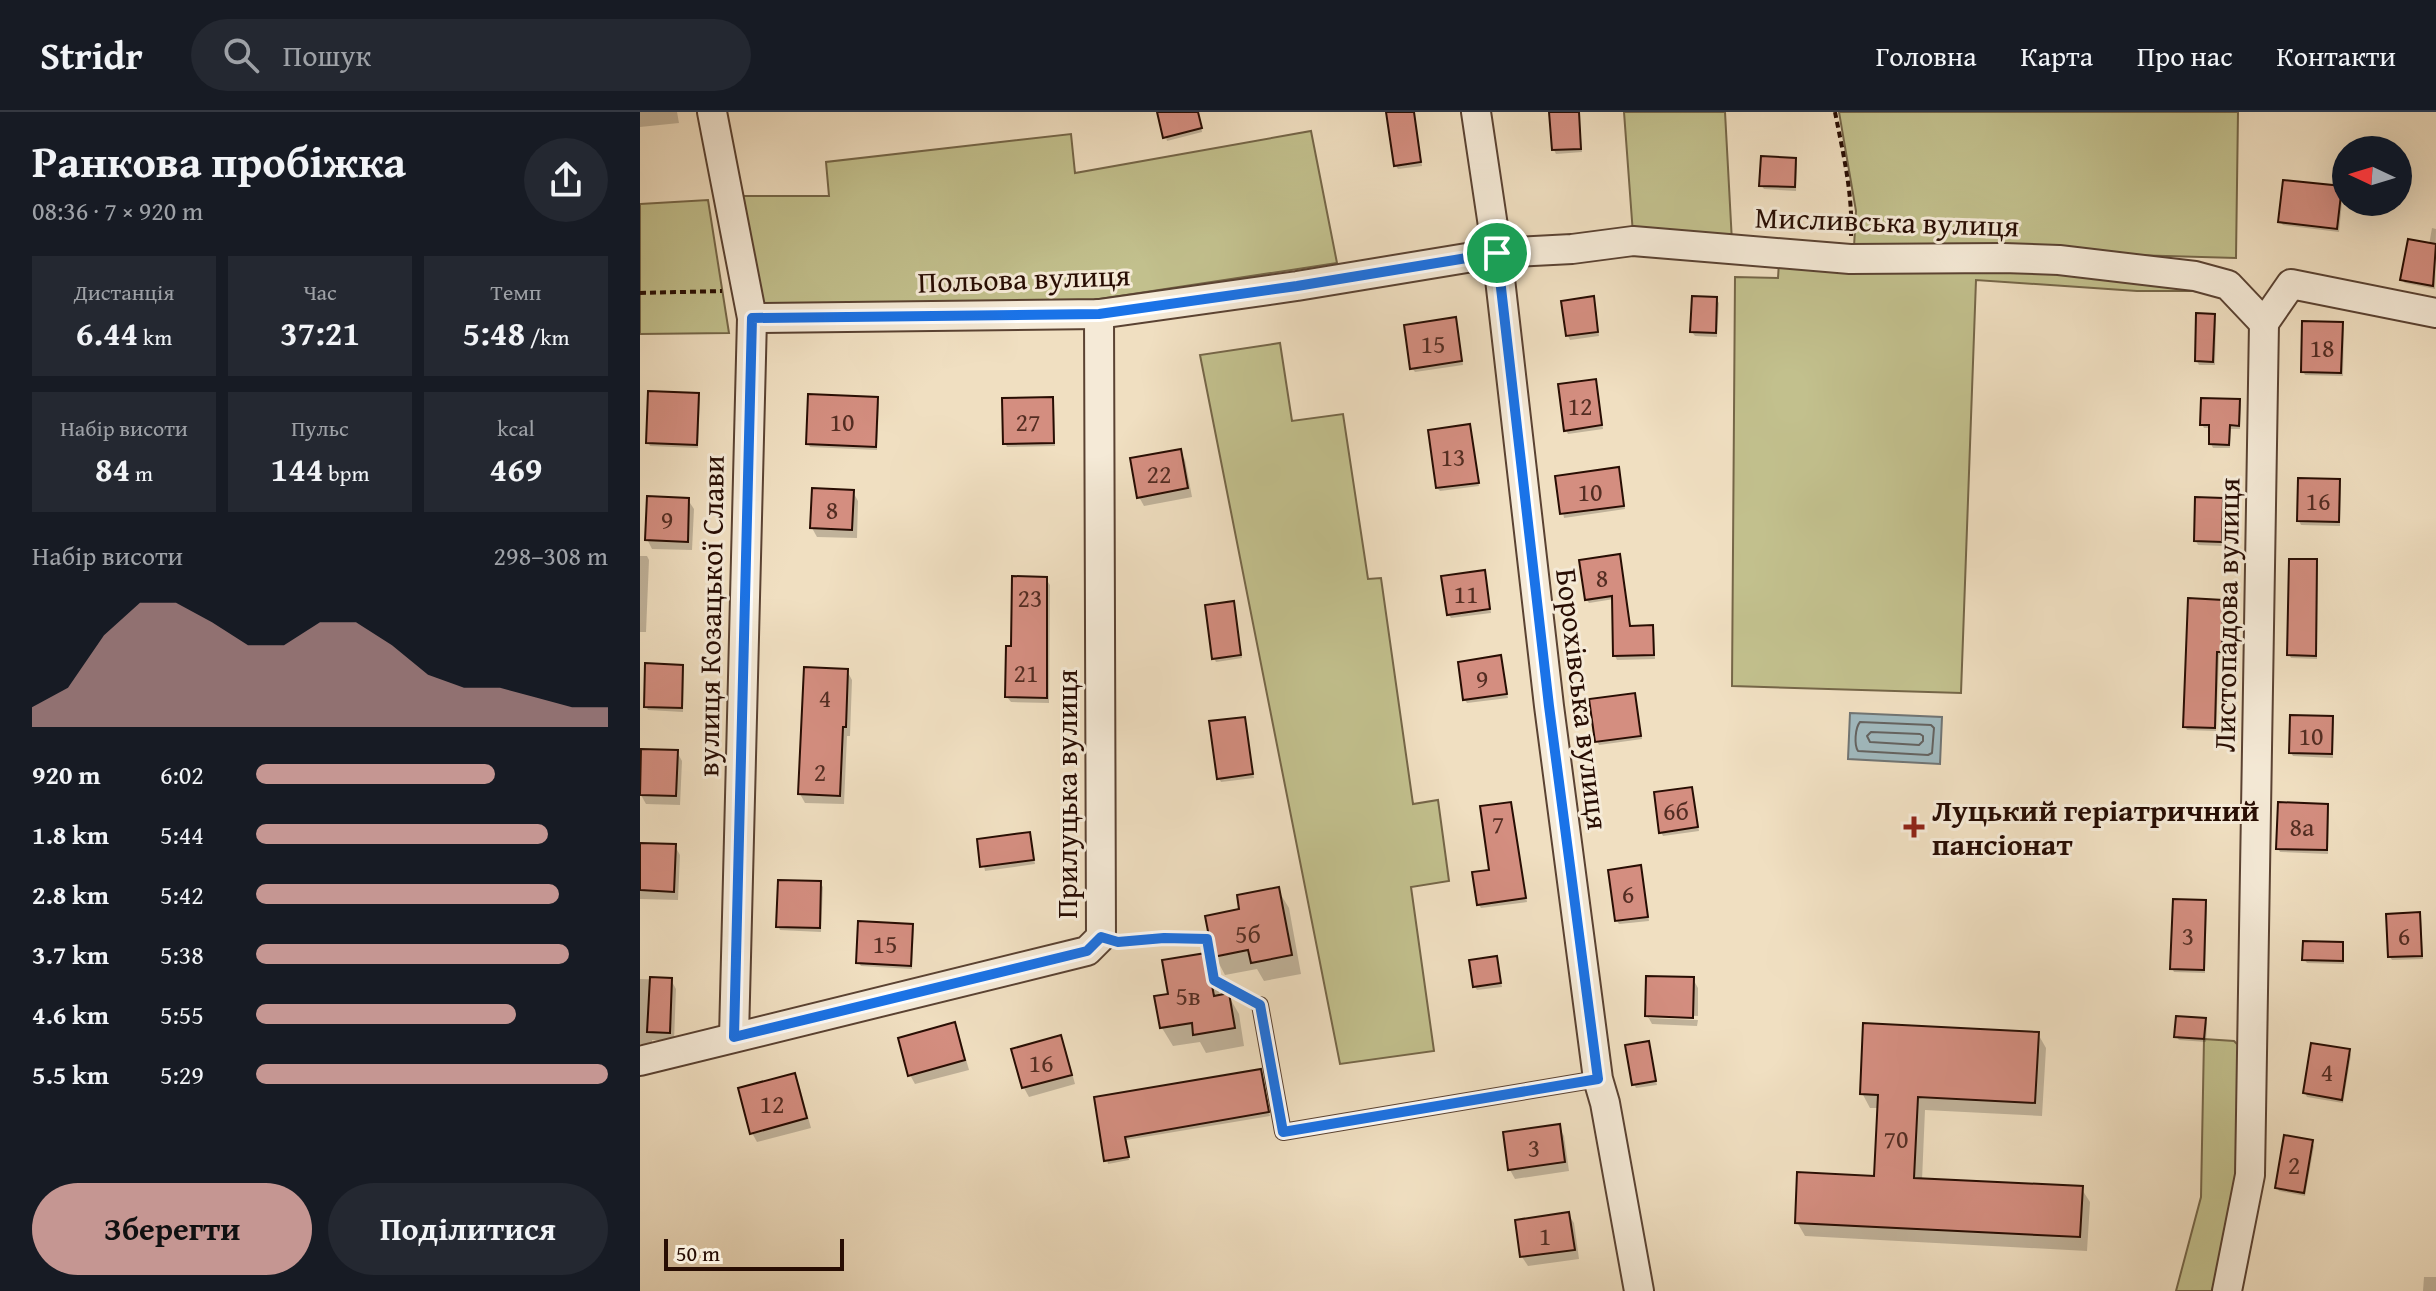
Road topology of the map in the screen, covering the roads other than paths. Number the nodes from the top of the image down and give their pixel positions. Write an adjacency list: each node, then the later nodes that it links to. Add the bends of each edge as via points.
1 (712, 112): 5 (street, вулиця Козацької Слави)
2 (1476, 112): 3 (street, Борохівська вулиця)
3 (1497, 253): 4 (street, Мисливська вулиця); 8 (street, Мисливська вулиця, via 1633,241 1850,259 2059,260 2195,276 2228,285); 12 (street, Борохівська вулиця)
4 (1297, 286): 7 (street, Польова вулиця)
5 (749, 304): 7 (street, Польова вулиця); 10 (street, вулиця Козацької Слави)
6 (2436, 313): 8 (street, via 2291,284)
7 (1099, 314): 10 (street, Прилуцька вулиця, via 1101,937 1087,951)
8 (2264, 323): 14 (street, Листопадова вулиця, via 2250,1175)
9 (1260, 1005): 12 (lane, via 1283,1132)
10 (734, 1037): 11 (street, Прилуцька вулиця)
11 (640, 1061)
12 (1598, 1079): 13 (street, Борохівська вулиця)
13 (1639, 1291)
14 (2227, 1291)

